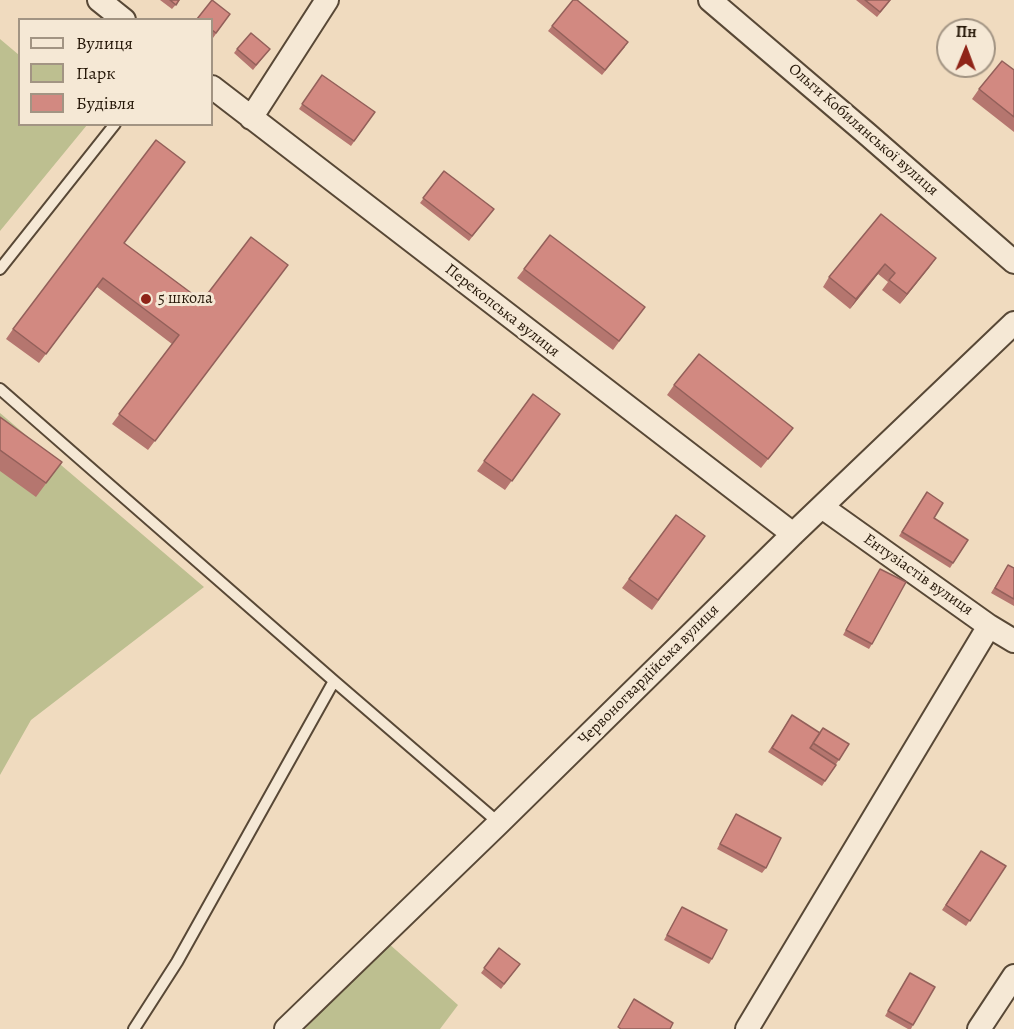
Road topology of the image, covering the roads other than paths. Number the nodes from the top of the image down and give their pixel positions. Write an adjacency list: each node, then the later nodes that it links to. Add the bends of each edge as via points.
1 (99, 0): 4 (street)
2 (327, 0): 6 (street)
3 (710, 0): 8 (street, Ольги Кобилянської вулиця)
4 (122, 18)
5 (213, 89): 6 (street, Перекопська вулиця)
6 (251, 117): 13 (street, Перекопська вулиця)
7 (113, 126): 9 (lane)
8 (1014, 262)
9 (0, 269)
10 (1014, 323): 12 (street, Червоногвардійська вулиця)
11 (0, 389): 16 (lane)
12 (822, 507): 13 (street, Червоногвардійська вулиця); 14 (street, Ентузіастів вулиця)
13 (793, 534): 17 (street, Червоногвардійська вулиця)
14 (989, 626): 15 (street, Ентузіастів вулиця); 21 (street)
15 (1014, 641)
16 (334, 681): 17 (lane); 19 (lane, via 177,962)
17 (499, 823): 20 (street, Червоногвардійська вулиця)
18 (1014, 975): 22 (street)
19 (134, 1029)
20 (286, 1029)
21 (747, 1029)
22 (979, 1029)

